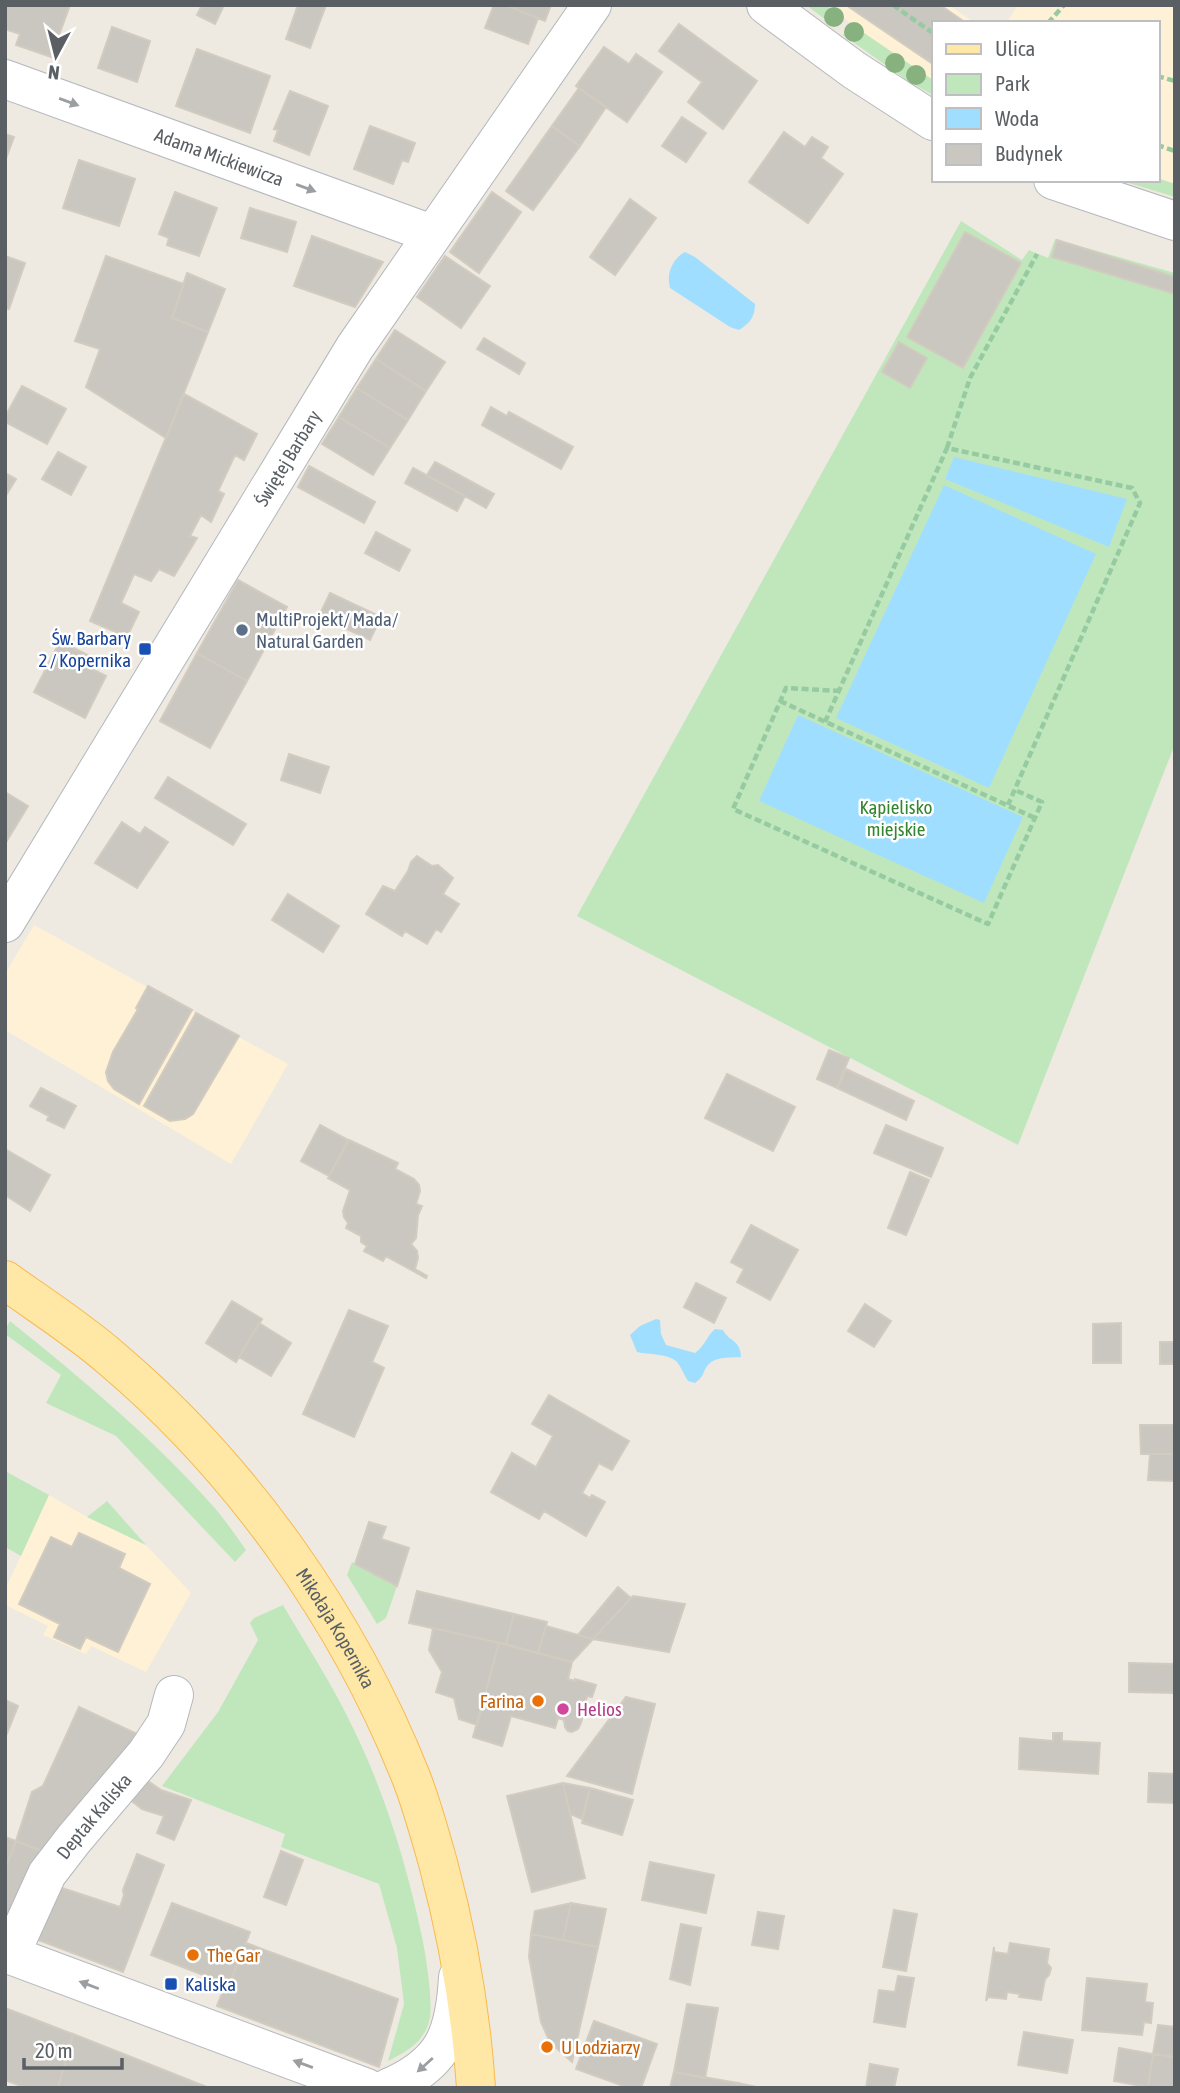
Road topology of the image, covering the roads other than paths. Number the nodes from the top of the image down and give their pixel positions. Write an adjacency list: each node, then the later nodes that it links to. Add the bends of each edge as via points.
1 (592, 5): 7 (street, Świętej Barbary)
2 (766, 5): 4 (street)
3 (5, 79): 7 (street, Adama Mickiewicza, one-way to 7)
4 (932, 120)
5 (1059, 182): 6 (street)
6 (1175, 221)
7 (432, 234): 8 (street, Świętej Barbary, via 355,347)
8 (5, 923)
9 (5, 1280): 12 (main road, Mikołaja Kopernika, via 111,1358 174,1416 272,1530 340,1630 412,1779 445,1890)
10 (174, 1695): 11 (street, Deptak Kaliska, via 166,1724 146,1754 47,1874)
11 (11, 1947): 13 (street, one-way to 11)
12 (459, 1957): 14 (street, one-way to 14, via 457,2004 443,2047 427,2066); 15 (main road, Mikołaja Kopernika)
13 (367, 2088)
14 (388, 2088)
15 (476, 2088)

